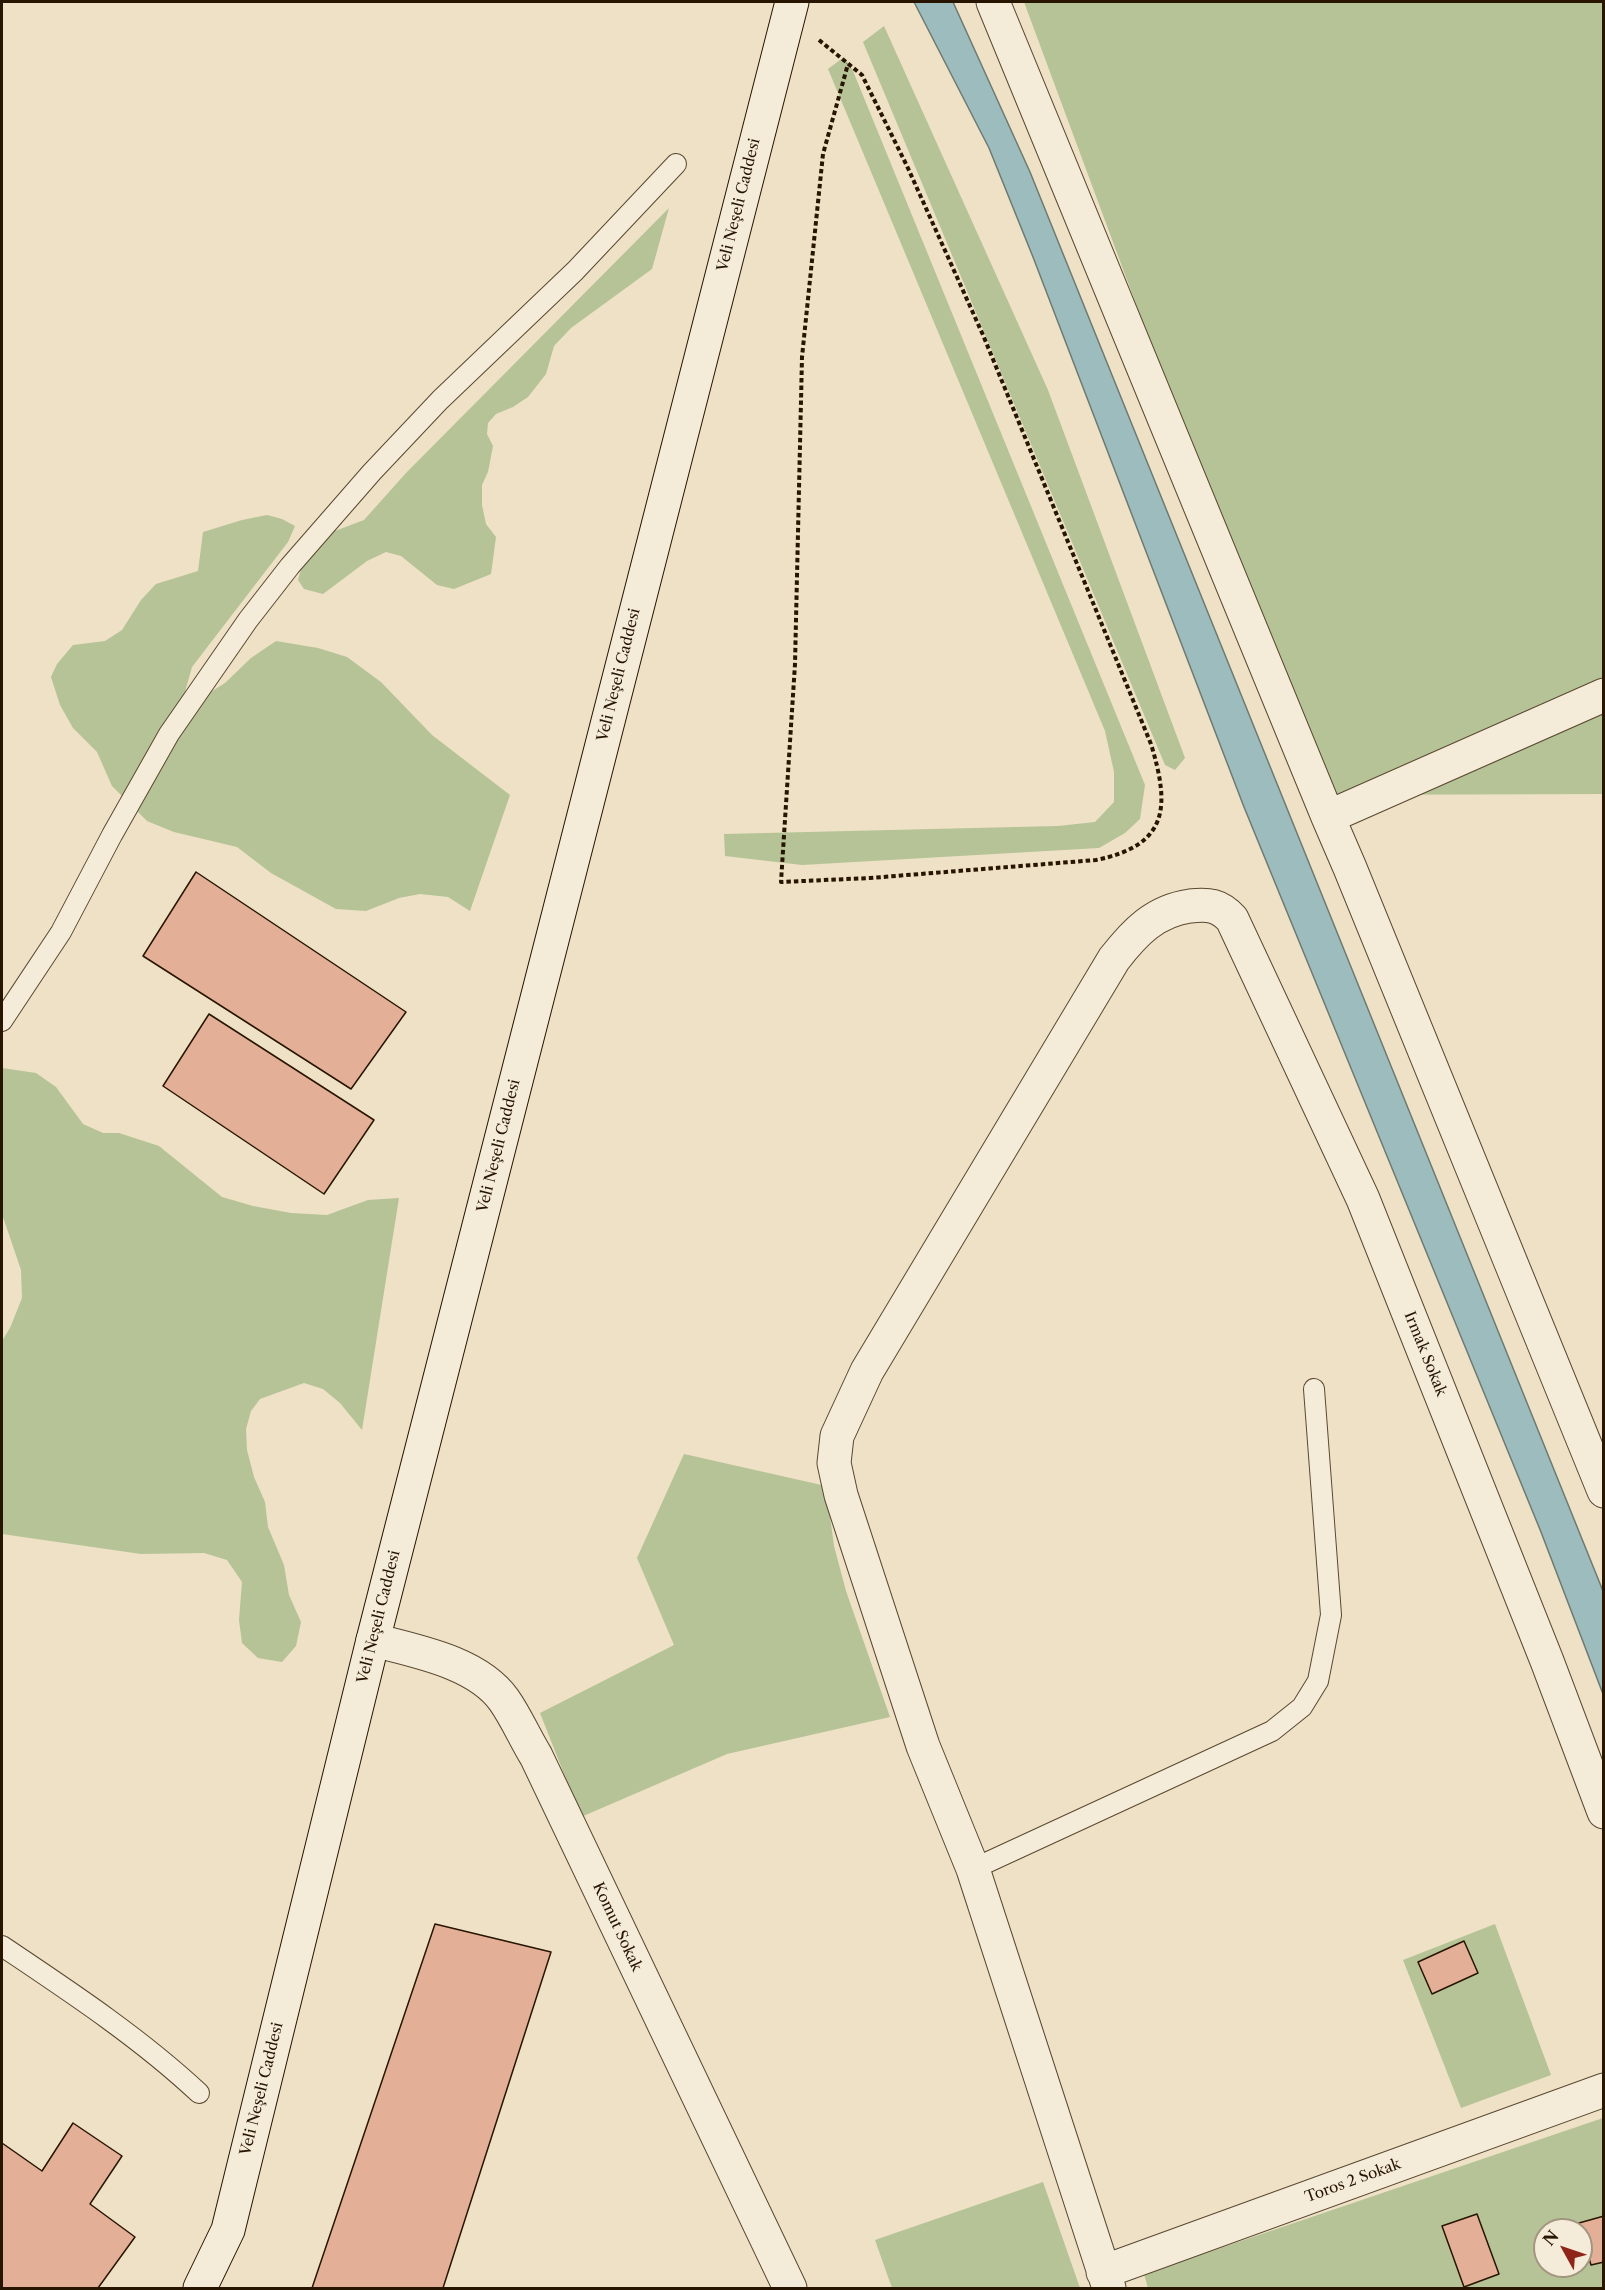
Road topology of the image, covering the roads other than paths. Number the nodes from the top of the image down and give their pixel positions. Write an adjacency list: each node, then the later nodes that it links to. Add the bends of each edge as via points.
1 (993, 2): 5 (street)
2 (790, 8): 9 (street, Veli Neşeli Caddesi)
3 (676, 164): 6 (lane, via 575,271 440,400 290,566 169,734 61,932)
4 (1604, 695): 5 (street)
5 (1328, 817): 8 (street)
6 (2, 1021)
7 (1314, 1389): 11 (lane, via 1331,1615 1318,1680 1302,1707 1272,1731)
8 (1604, 1491)
9 (373, 1640): 16 (street, Veli Neşeli Caddesi, via 228,2230); 17 (street, Komut Sokak, via 441,1658 483,1680 503,1699 536,1756)
10 (1604, 1812): 11 (street, Irmak Sokak, via 1363,1199 1232,919 1222,908 1200,905 1158,915 1141,927 1114,959 867,1371 837,1436 834,1463 841,1495 923,1746)
11 (973, 1869): 15 (street)
12 (2, 1946): 14 (lane, via 169,2064)
13 (1604, 2090): 15 (street, Toros 2 Sokak)
14 (199, 2093)
15 (1106, 2280)
16 (200, 2289)
17 (790, 2289)

